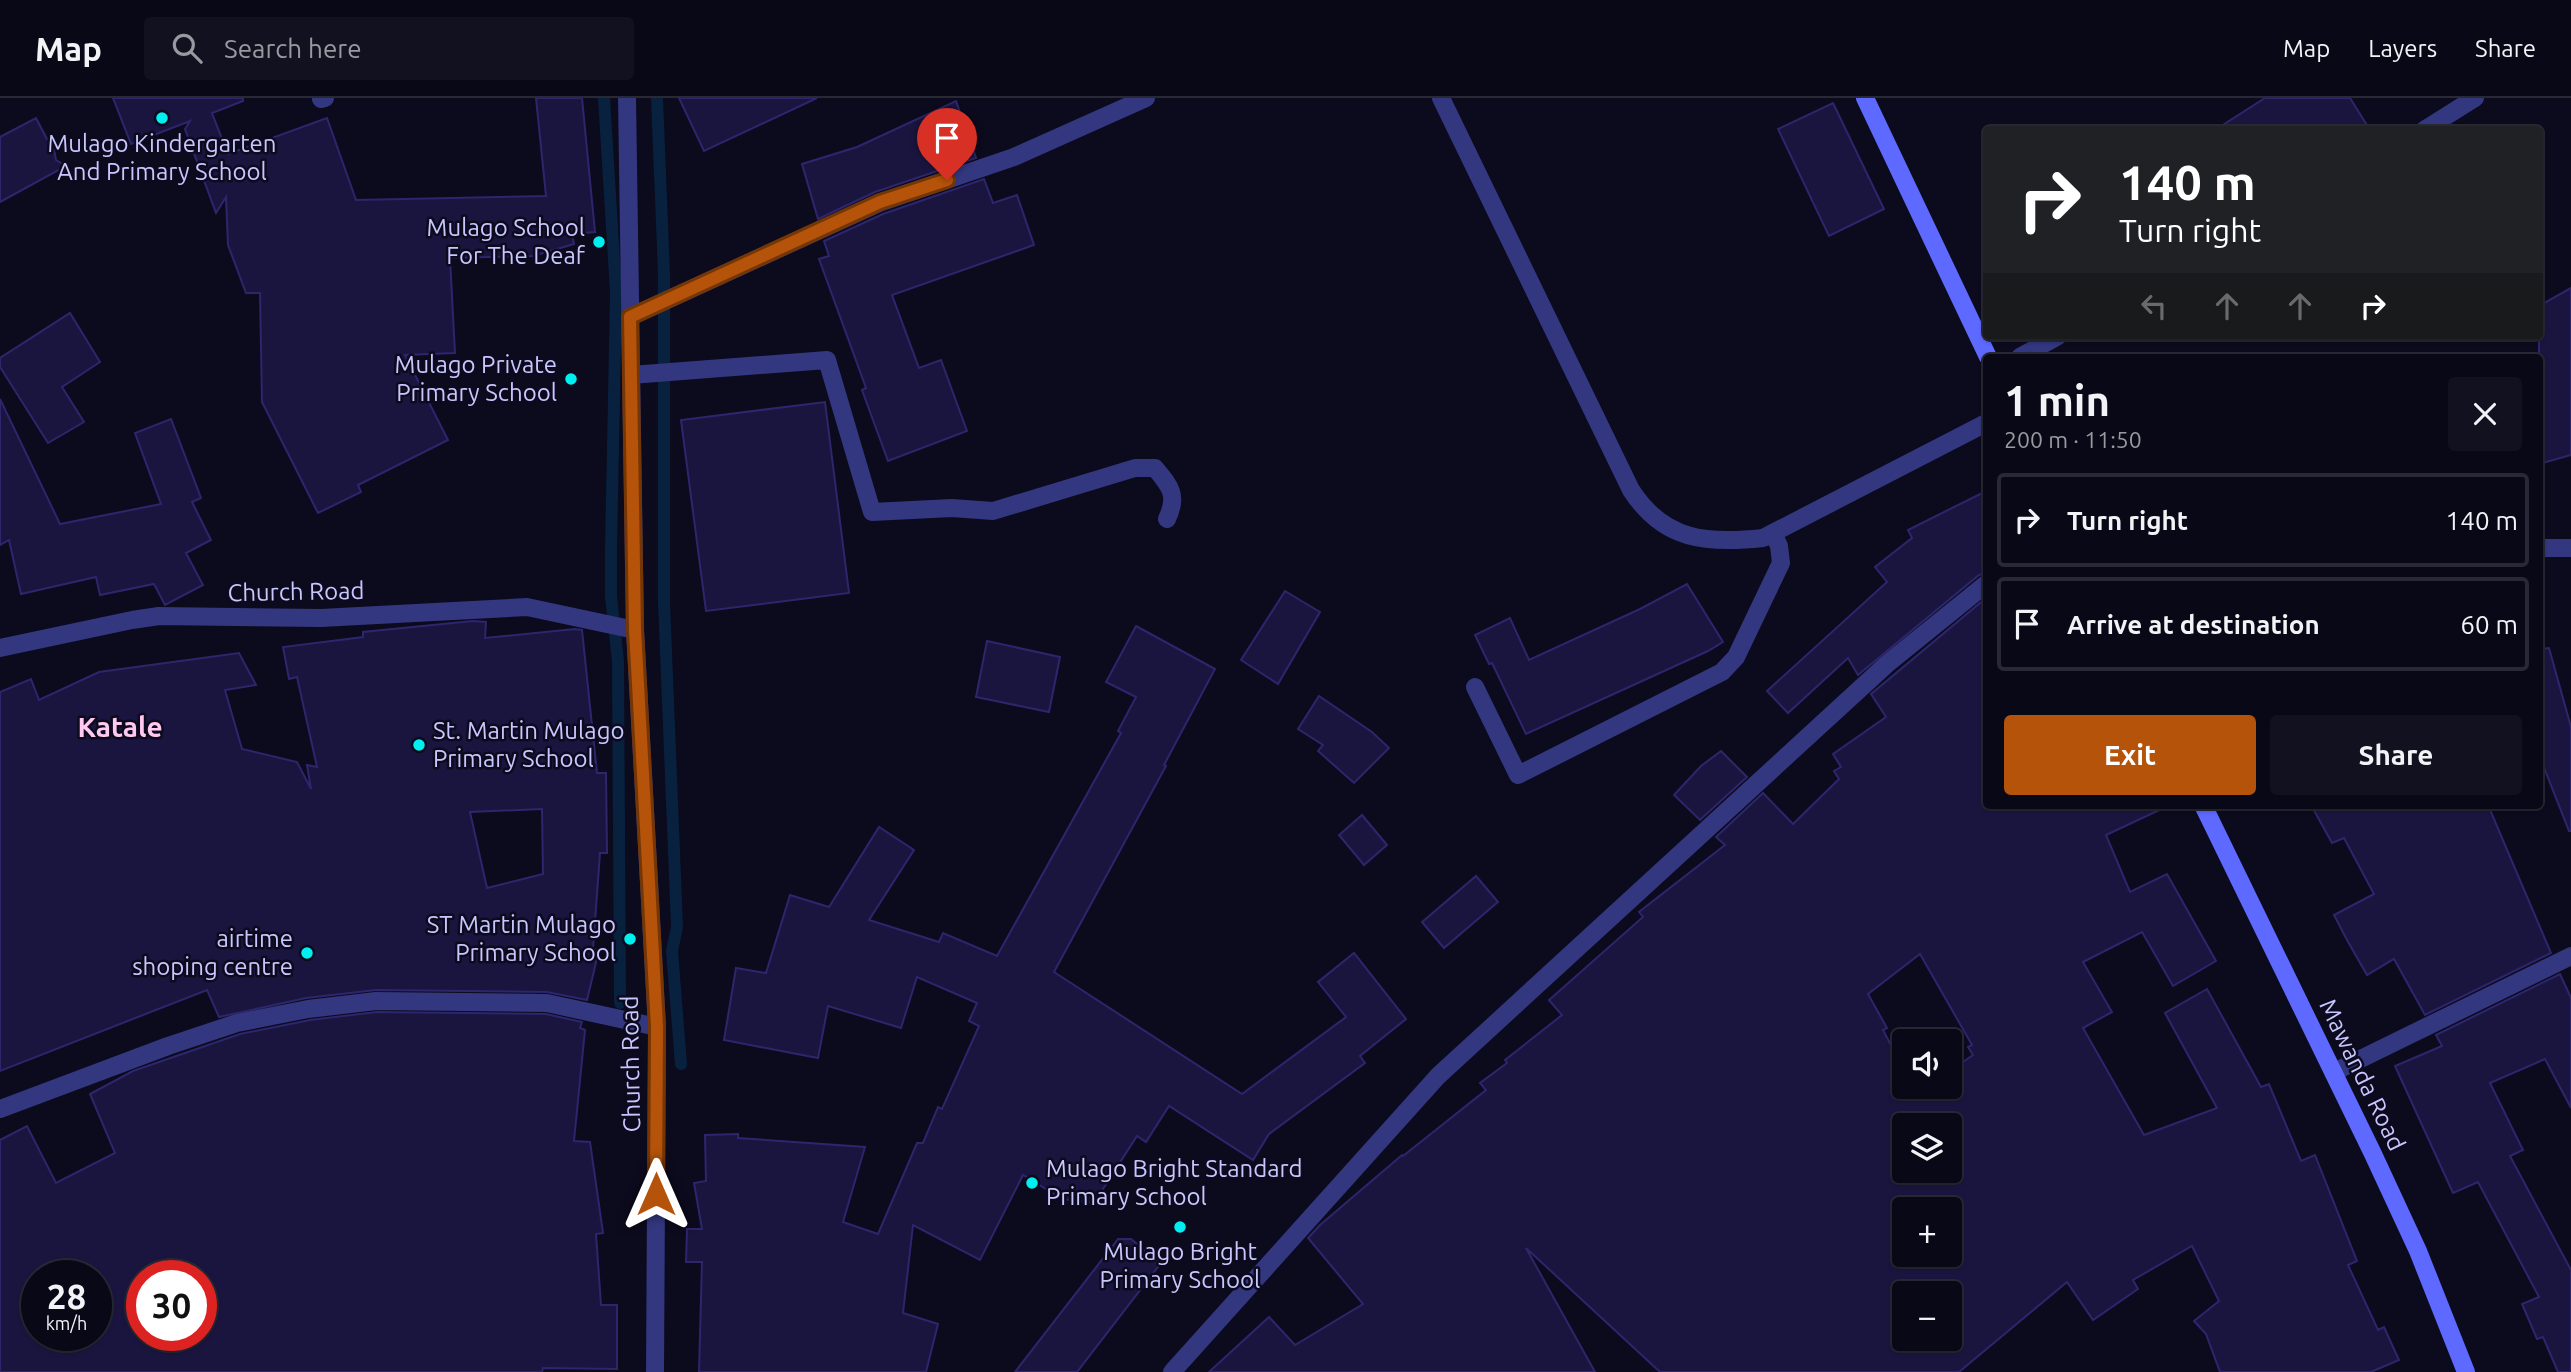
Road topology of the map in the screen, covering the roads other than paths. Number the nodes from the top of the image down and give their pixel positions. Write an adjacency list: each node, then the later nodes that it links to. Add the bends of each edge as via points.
1 (627, 98): 7 (street, Church Road)
2 (1146, 98): 7 (street, via 1014,157 880,202)
3 (1441, 98): 14 (street, via 1644,510 1695,539 1734,541)
4 (1865, 98): 9 (street)
5 (2475, 98): 6 (street)
6 (2430, 126)
7 (630, 317): 11 (street, Church Road)
8 (2051, 340): 10 (street)
9 (1987, 354)
10 (2025, 354)
11 (631, 375): 13 (street, via 827,360 872,512 993,511 1135,468 1155,468 1171,487 1173,507); 18 (street, Church Road)
12 (1983, 425): 14 (street)
13 (1167, 519)
14 (1773, 533): 20 (street, via 1781,563 1736,657 1722,672 1518,775)
15 (2543, 548): 16 (street)
16 (2571, 548)
17 (1983, 586): 27 (street, via 1888,664 1438,1076)
18 (635, 630): 19 (street, Church Road, via 527,607 321,618 159,616); 23 (street, Church Road)
19 (0, 648)
20 (1475, 687)
21 (2205, 809): 24 (street, Mawanda Road)
22 (2571, 956): 24 (street)
23 (657, 1027): 25 (street, via 547,1003 376,1001 308,1009 237,1023 167,1045); 26 (street, Church Road)
24 (2334, 1072): 28 (street, Mawanda Road, via 2418,1251)
25 (0, 1109)
26 (654, 1372)
27 (1172, 1372)
28 (2466, 1372)

